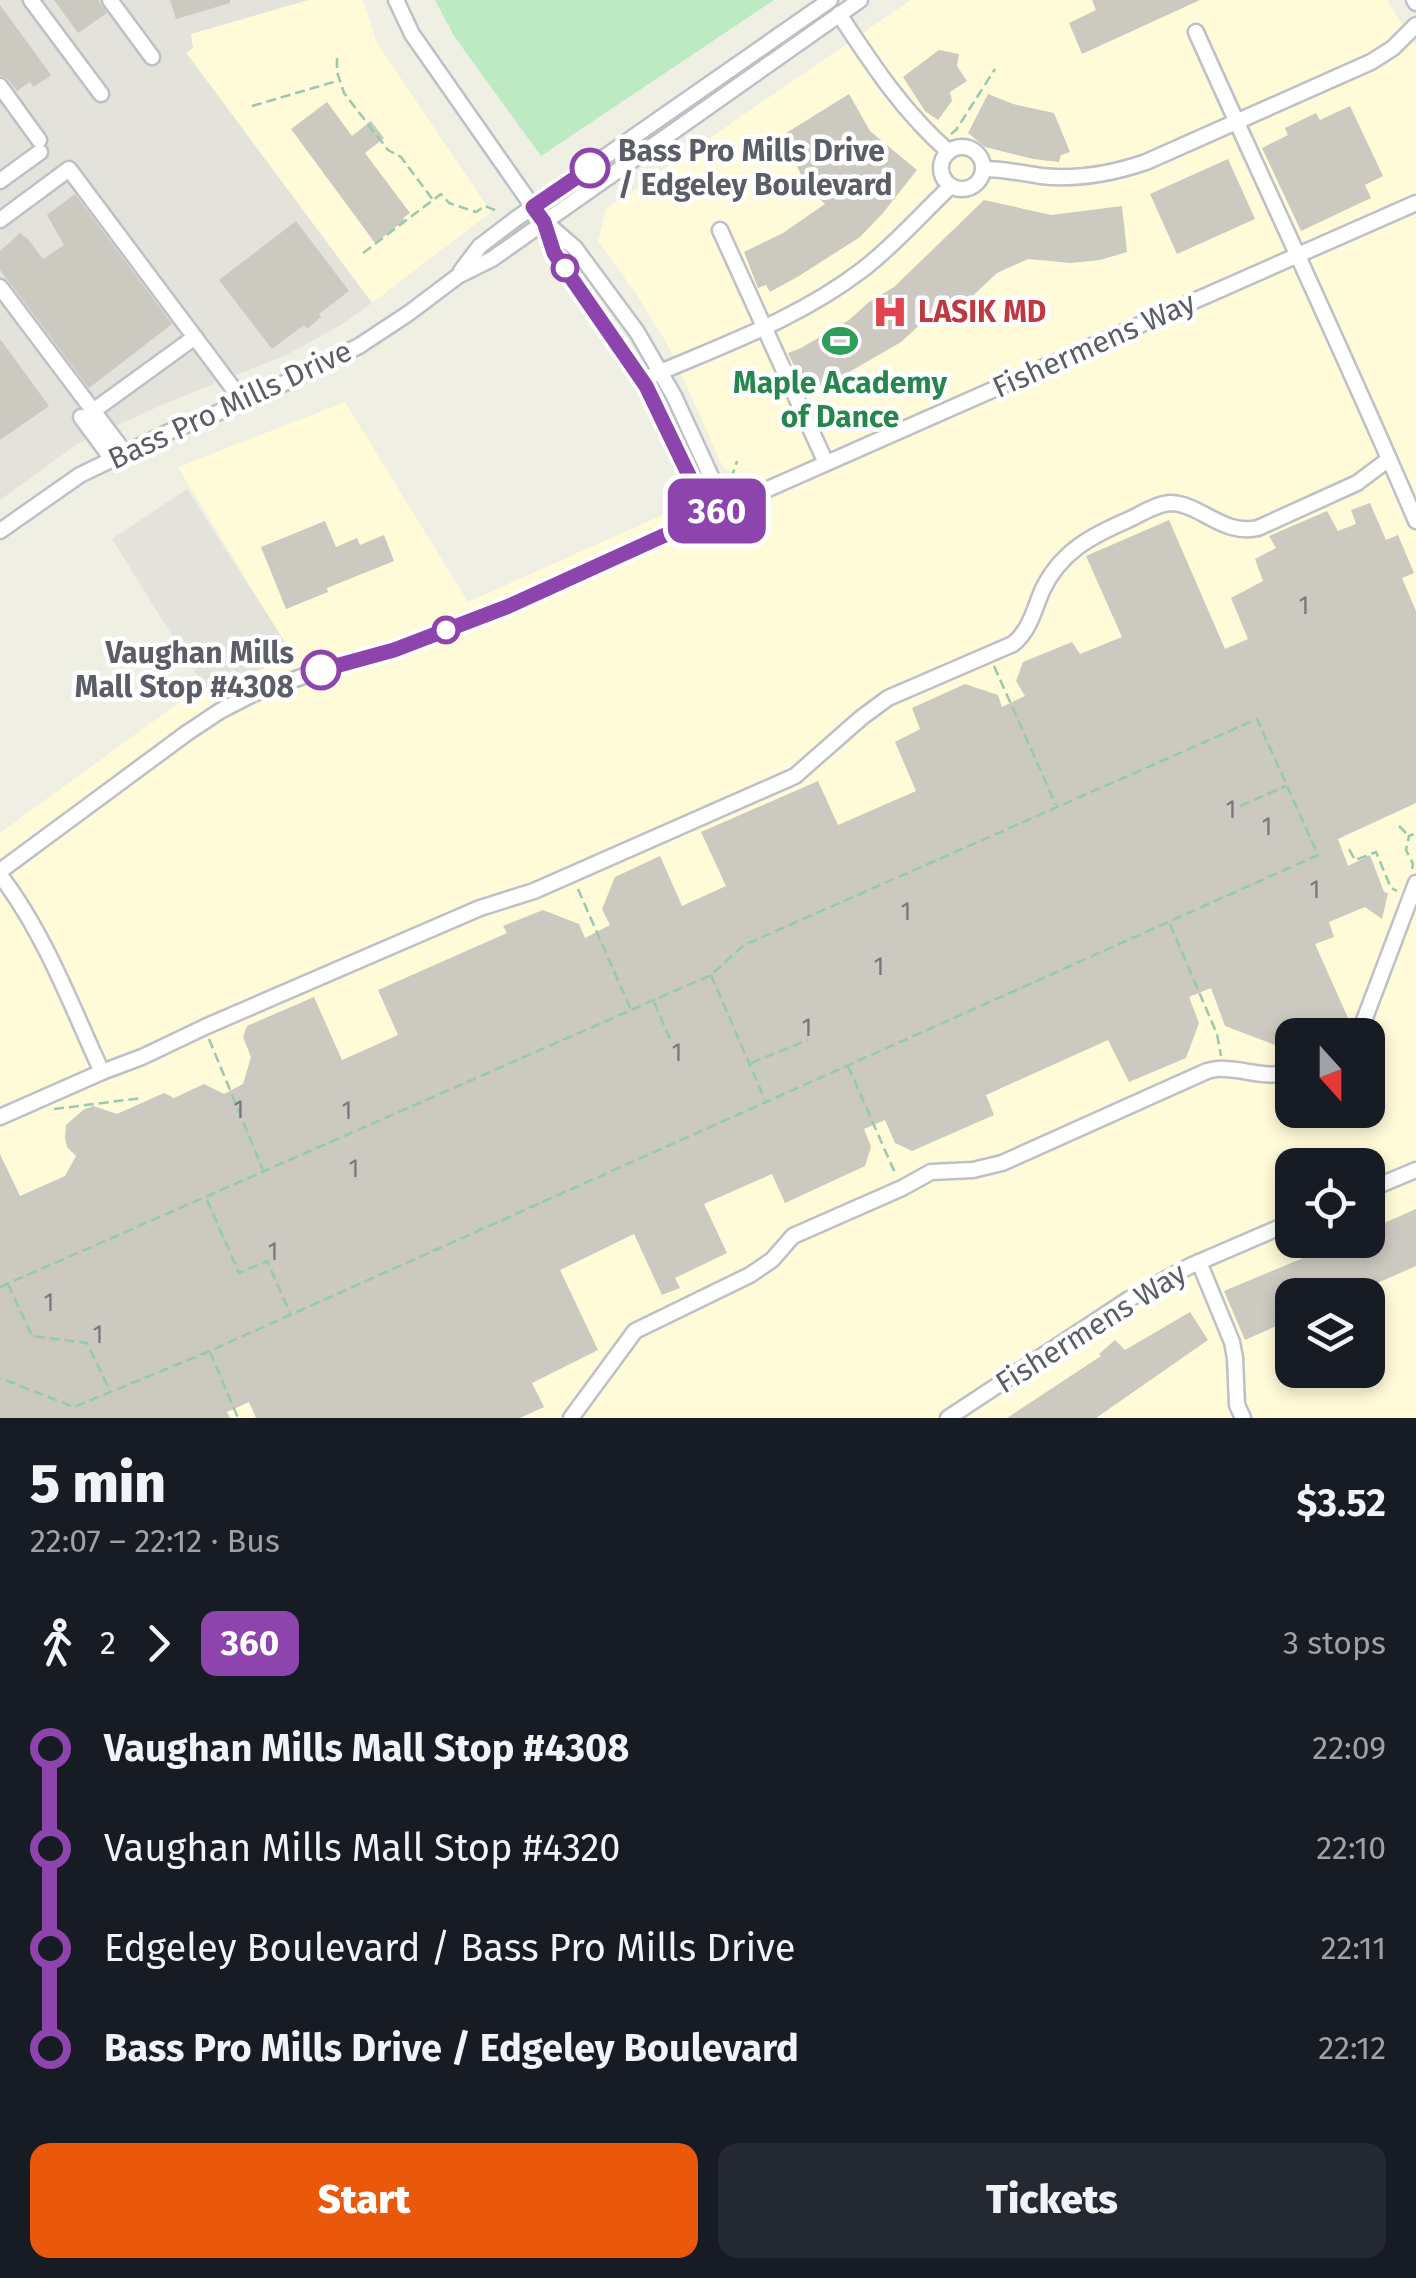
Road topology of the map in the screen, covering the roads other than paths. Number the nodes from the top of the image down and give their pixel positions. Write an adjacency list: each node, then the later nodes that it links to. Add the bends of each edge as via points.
1 (30, 0): 11 (street)
2 (110, 0): 9 (street)
3 (396, 0): 18 (street, via 412,34)
4 (830, 0): 18 (street, Bass Pro Mills Drive)
5 (860, 0): 6 (street, Bass Pro Mills Drive)
6 (838, 14): 13 (street, via 888,88); 20 (street, Bass Pro Mills Drive)
7 (1416, 25): 12 (street, via 1377,58)
8 (1196, 32): 12 (street)
9 (152, 56)
10 (0, 86): 15 (street, via 40,146)
11 (101, 94)
12 (1236, 121): 14 (street, via 1118,172 1042,176); 22 (street)
13 (943, 147): 14 (street, via 974,150); 16 (street, via 942,174)
14 (984, 168): 16 (street, via 972,186)
15 (0, 181)
16 (951, 186): 25 (street, via 860,272)
17 (1416, 203): 22 (street, Fishermens Way)
18 (533, 207): 20 (street); 23 (street, Bass Pro Mills Drive, via 480,246)
19 (0, 220): 26 (street, via 69,168)
20 (544, 222): 23 (street, Bass Pro Mills Drive); 27 (street, via 576,248); 28 (street, via 554,253)
21 (720, 230): 25 (street)
22 (1298, 255): 32 (street); 33 (street, Fishermens Way)
23 (458, 276): 29 (street, Bass Pro Mills Drive, via 358,346)
24 (0, 286): 30 (street)
25 (764, 328): 27 (street); 33 (street)
26 (195, 337): 29 (street); 30 (street)
27 (660, 372): 28 (street); 34 (street, via 714,483)
28 (642, 380): 34 (street, via 696,490)
29 (244, 402): 31 (street, Bass Pro Mills Drive)
30 (87, 414): 31 (street)
31 (118, 456): 36 (street, Bass Pro Mills Drive)
32 (1389, 459): 35 (street); 40 (street, via 1357,483 1258,528 1241,530 1171,503 1093,535 1063,558 1013,644 888,698 794,776)
33 (826, 463): 34 (street, Fishermens Way)
34 (718, 511): 37 (street, Fishermens Way, via 509,606 253,694 187,733)
35 (1416, 521)
36 (0, 532)
37 (0, 873): 40 (street, via 43,944)
38 (1416, 883): 39 (street)
39 (1365, 1018)
40 (102, 1072): 42 (street)
41 (1275, 1074): 47 (street, via 1206,1071 1002,1163 930,1172 793,1236 750,1275 634,1331)
42 (0, 1117)
43 (1416, 1170): 44 (street)
44 (1385, 1183)
45 (1275, 1229): 46 (street, Fishermens Way)
46 (1199, 1262): 48 (street, Fishermens Way, via 1129,1299); 49 (street, via 1232,1342)
47 (571, 1418)
48 (948, 1418)
49 (1243, 1418)

